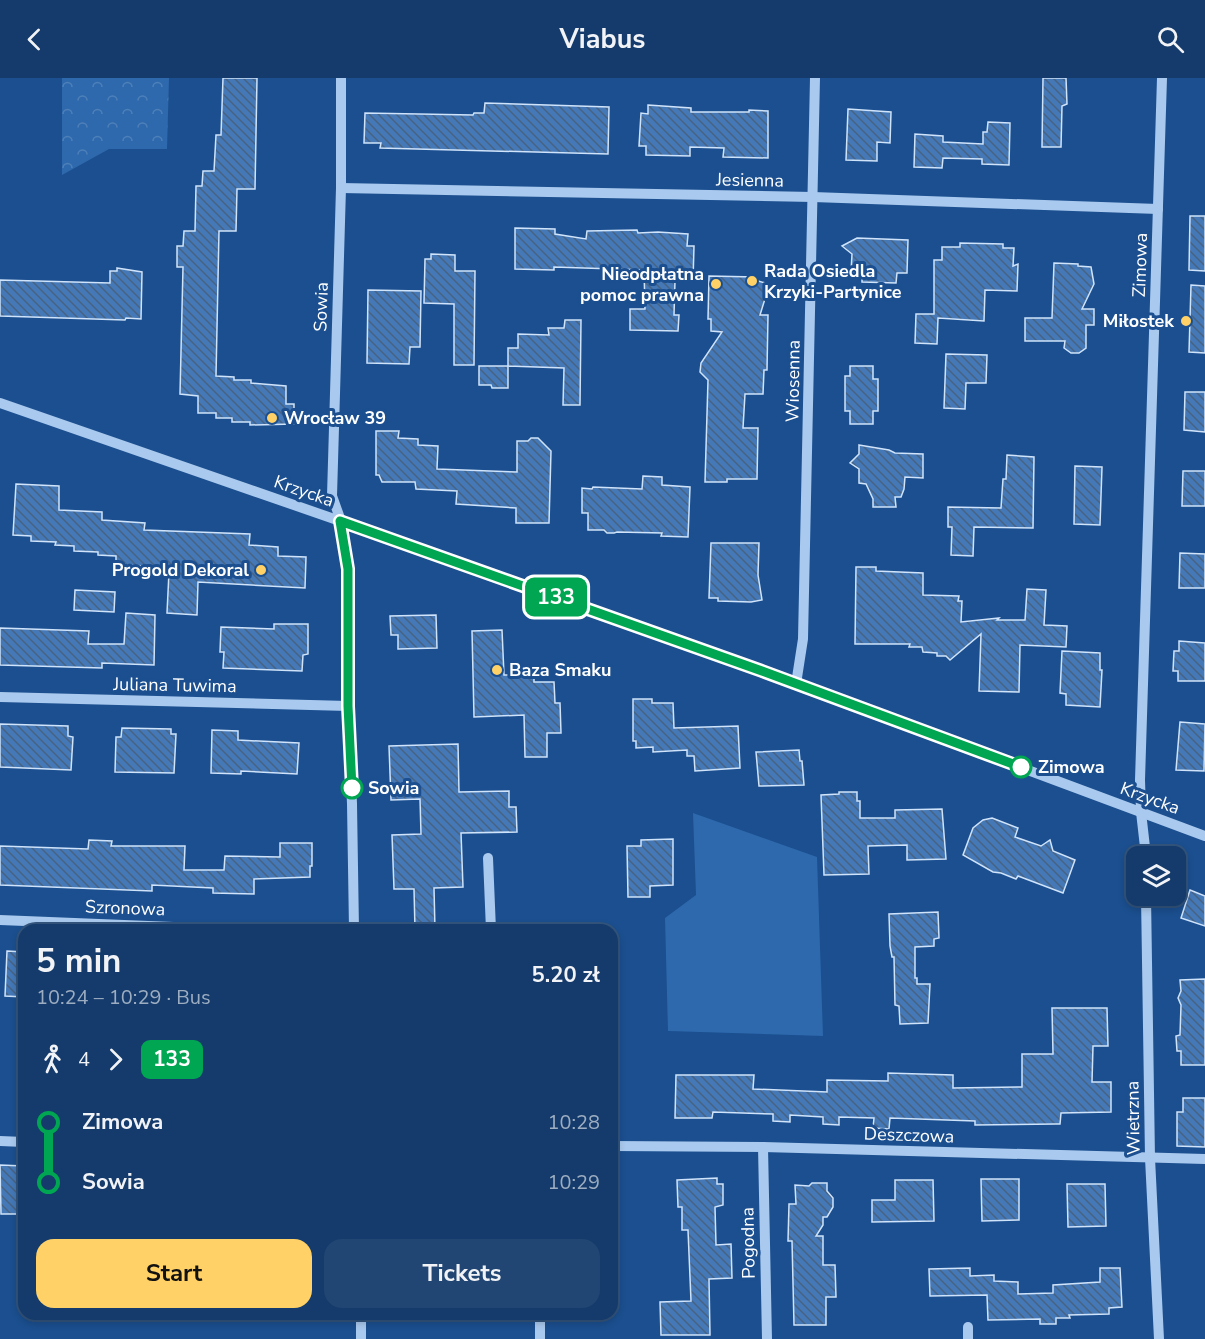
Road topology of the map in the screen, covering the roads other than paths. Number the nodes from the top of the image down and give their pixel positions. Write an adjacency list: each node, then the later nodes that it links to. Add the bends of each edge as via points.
1 (342, 78): 4 (street, Sowia)
2 (815, 78): 5 (street, Wiosenna)
3 (1162, 78): 6 (street, Zimowa)
4 (340, 188): 5 (street, Jesienna); 8 (street, Sowia, via 332,496)
5 (813, 197): 6 (street, Jesienna); 9 (street, Wiosenna, via 803,639)
6 (1158, 209): 12 (street, Zimowa)
7 (0, 403): 8 (street, Krzycka)
8 (340, 521): 9 (street, Krzycka); 11 (street, Sowia, via 348,569)
9 (796, 684): 12 (street, Krzycka)
10 (0, 697): 11 (street, Juliana Tuwima)
11 (348, 706): 19 (street, Sowia)
12 (1141, 812): 13 (street, Krzycka); 14 (street)
13 (1205, 836)
14 (1145, 846)
15 (488, 858): 20 (street)
16 (1146, 906): 25 (street, Wietrzna)
17 (0, 920): 18 (street, Szronowa)
18 (99, 924)
19 (354, 924)
20 (491, 924)
21 (0, 1141): 22 (street)
22 (18, 1142)
23 (618, 1146): 24 (street, Deszczowa)
24 (763, 1147): 25 (street, Deszczowa); 32 (street, Pogodna)
25 (1150, 1158): 26 (street, Deszczowa); 34 (street, Wietrzna)
26 (1205, 1159)
27 (361, 1320): 30 (street)
28 (540, 1320): 31 (street)
29 (968, 1327): 33 (street)
30 (362, 1339)
31 (540, 1339)
32 (766, 1339)
33 (968, 1339)
34 (1159, 1339)

